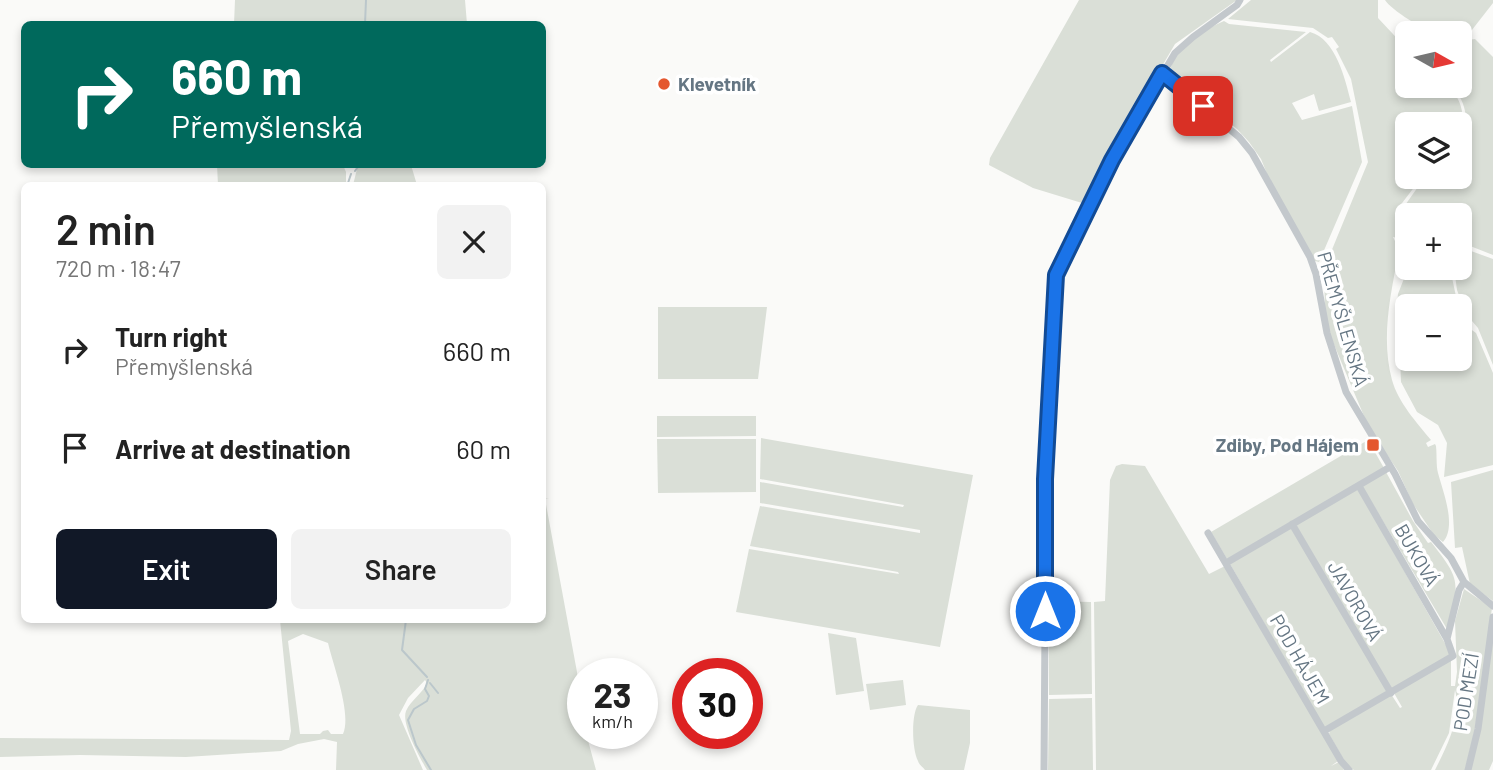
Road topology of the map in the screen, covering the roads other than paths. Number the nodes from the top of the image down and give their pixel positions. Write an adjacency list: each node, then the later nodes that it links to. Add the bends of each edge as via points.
1 (1240, 0): 2 (street, via 1180,47)
2 (1162, 73): 3 (street, PŘEMYŠLENSKÁ, via 1239,137 1257,161 1310,257 1340,379); 14 (street, via 1112,160 1056,275 1045,479)
3 (1390, 467): 4 (street); 8 (street, PŘEMYŠLENSKÁ, via 1418,521 1451,558)
4 (1359, 486): 5 (street); 11 (street, BUKOVÁ)
5 (1292, 524): 7 (street); 12 (street, JAVOROVÁ)
6 (1208, 533): 7 (street, POD HÁJEM)
7 (1226, 563): 13 (street, POD HÁJEM)
8 (1464, 582): 9 (street, PŘEMYŠLENSKÁ); 11 (street)
9 (1493, 606)
10 (1493, 617): 16 (street, POD MEZÍ)
11 (1447, 639): 12 (street, BUKOVÁ, via 1453,656)
12 (1391, 693): 13 (street)
13 (1324, 732): 15 (street, POD HÁJEM)
14 (1044, 770)
15 (1349, 770)
16 (1468, 770)

